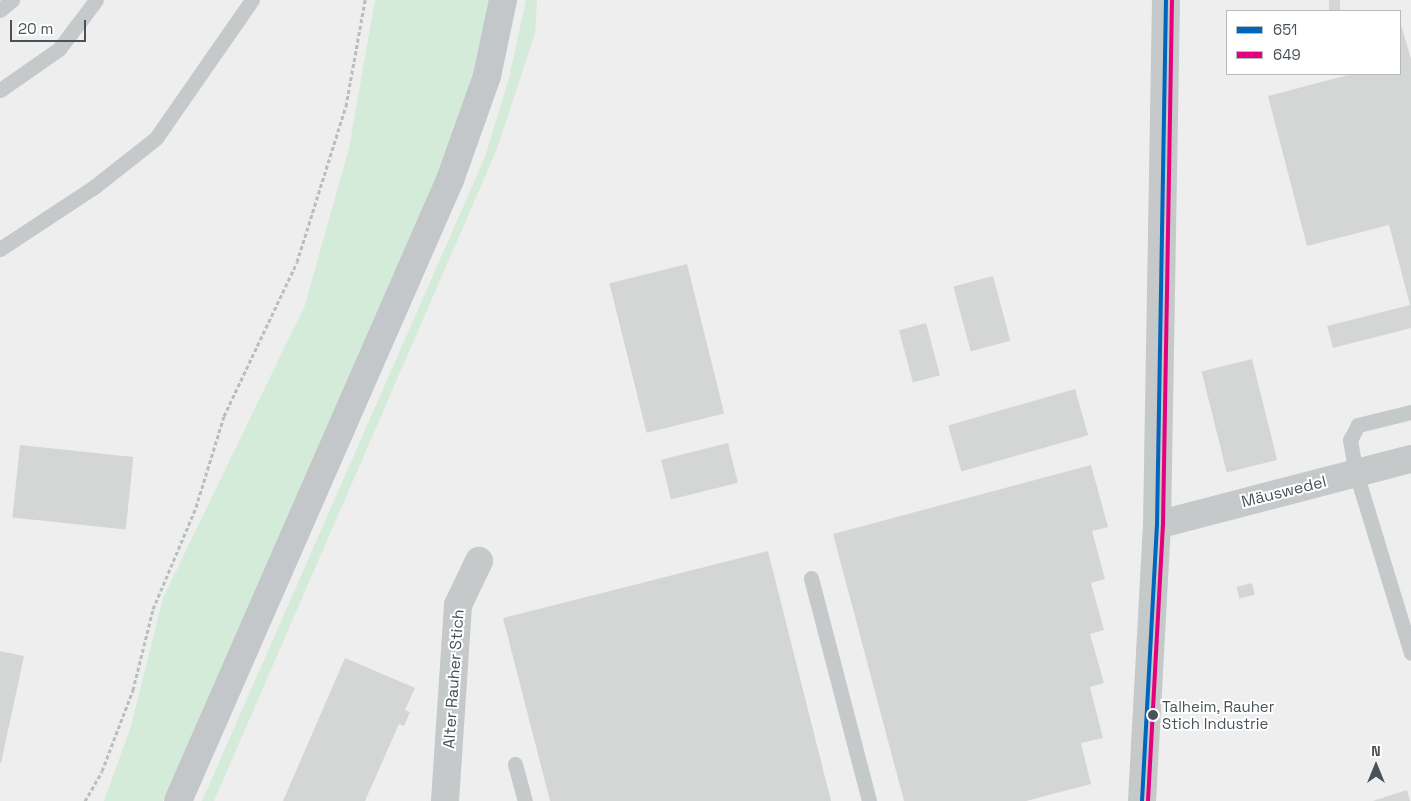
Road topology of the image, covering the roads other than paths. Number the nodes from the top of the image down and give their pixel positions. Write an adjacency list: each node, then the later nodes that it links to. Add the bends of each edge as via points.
1 (12, 0): 6 (lane)
2 (96, 0): 7 (lane, via 59,49)
3 (252, 0): 8 (lane, via 156,138 94,187)
4 (503, 0): 18 (main road, via 487,76 450,180)
5 (1166, 0): 12 (street)
6 (0, 10)
7 (0, 90)
8 (0, 249)
9 (1411, 412): 11 (lane, via 1358,425 1350,440)
10 (1411, 459): 11 (street, Mäuswedel)
11 (1356, 473): 12 (street, Mäuswedel); 15 (lane)
12 (1157, 525): 22 (street)
13 (479, 561): 19 (street, Alter Rauher Stich, via 458,605)
14 (811, 578): 21 (lane)
15 (1404, 606): 16 (lane)
16 (1411, 653)
17 (515, 764): 20 (lane)
18 (178, 801)
19 (445, 801)
20 (525, 801)
21 (869, 801)
22 (1142, 801)

